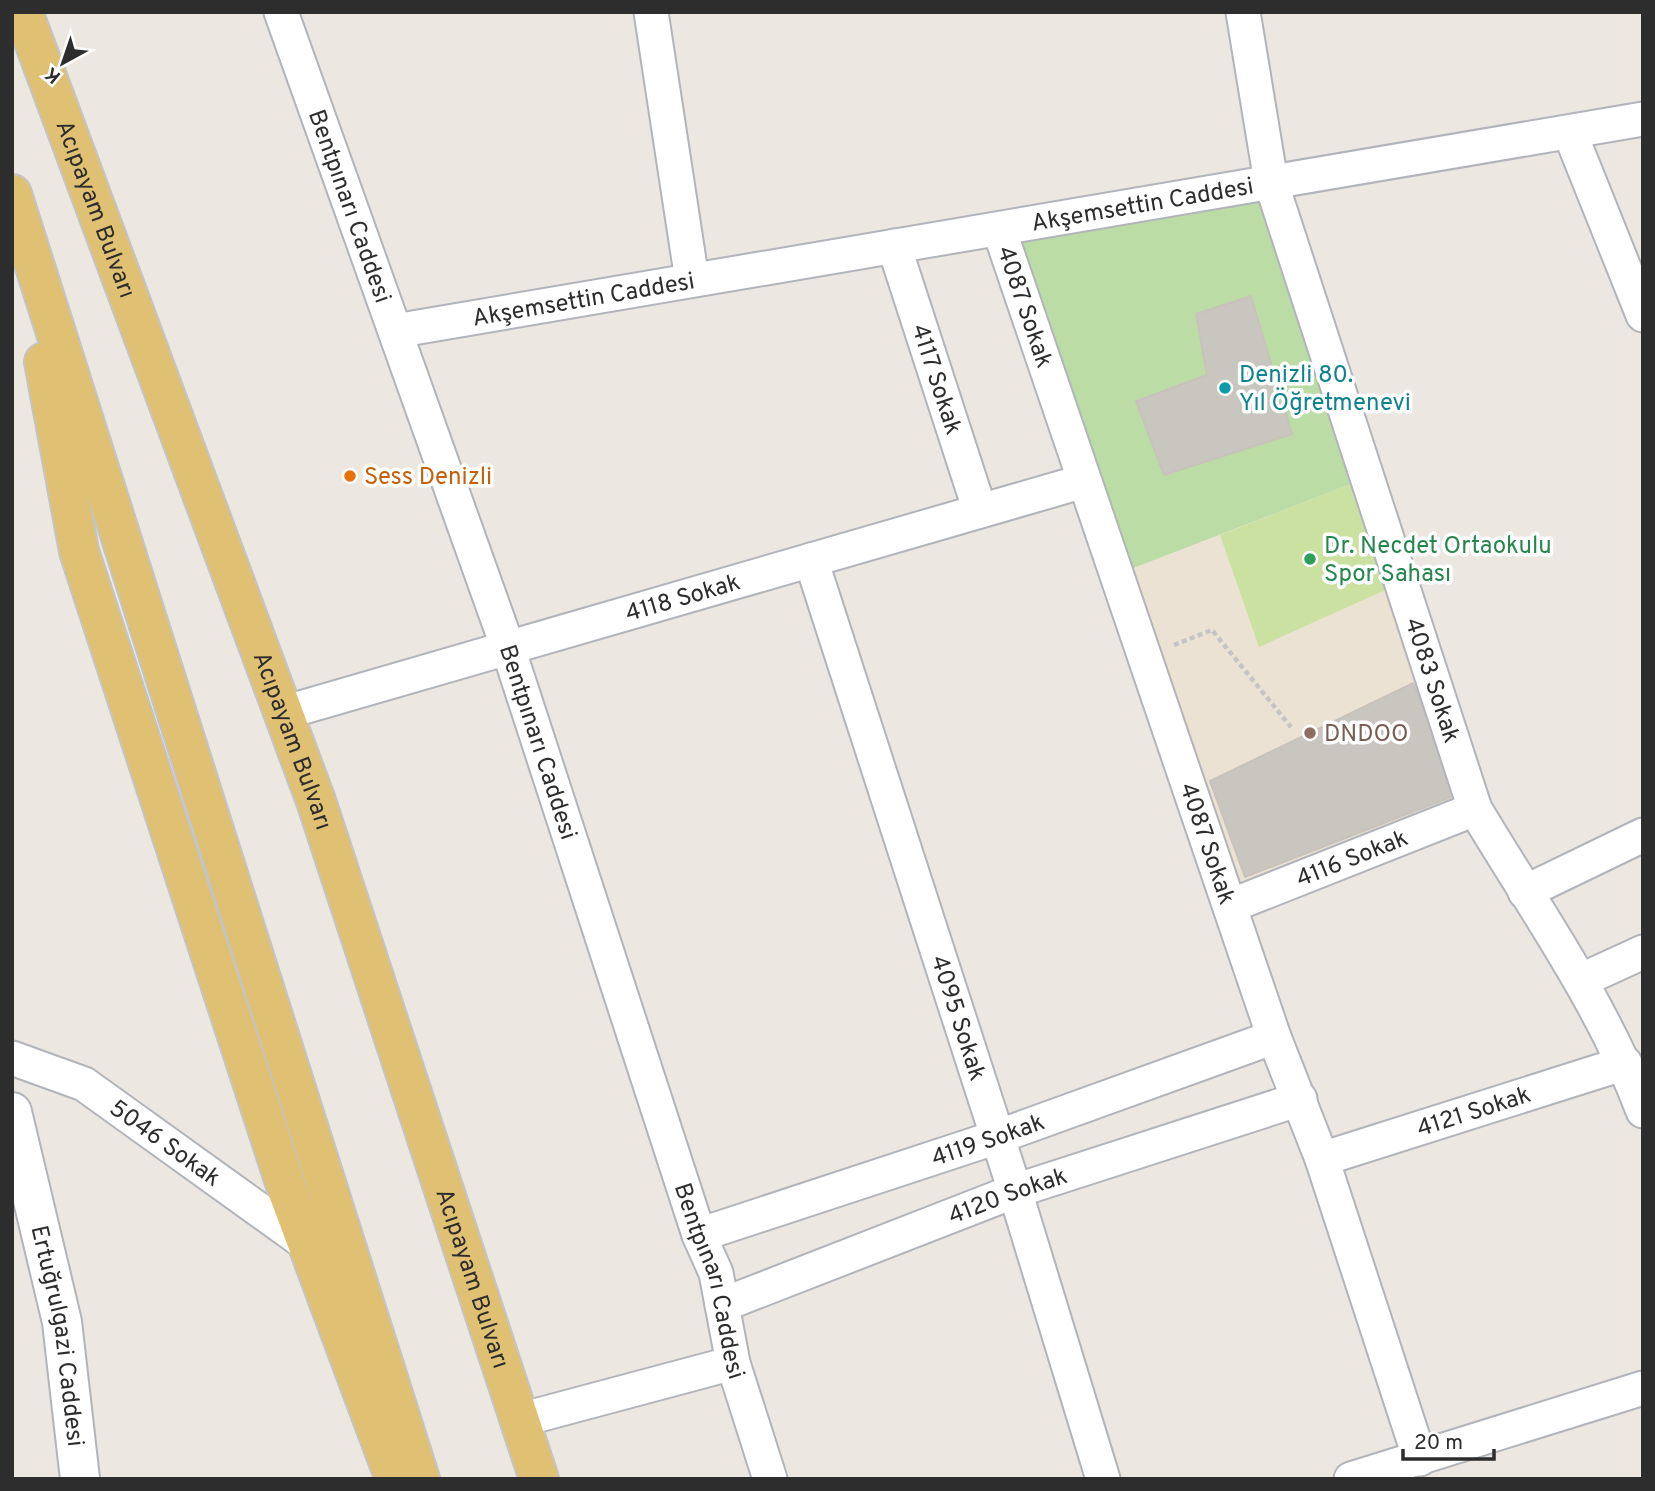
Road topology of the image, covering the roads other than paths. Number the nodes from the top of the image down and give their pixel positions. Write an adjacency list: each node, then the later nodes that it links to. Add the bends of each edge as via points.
1 (281, 12): 13 (street, Bentpınarı Caddesi)
2 (651, 12): 11 (street)
3 (1242, 12): 7 (street, 4083 Sokak)
4 (22, 15): 18 (main road, Acıpayam Bulvarı)
5 (1643, 119): 6 (street, Akşemsettin Caddesi)
6 (1570, 133): 7 (street, Akşemsettin Caddesi); 12 (street)
7 (1271, 183): 9 (street, Akşemsettin Caddesi); 19 (street, 4083 Sokak)
8 (12, 194): 35 (main road, via 79,551); 43 (main road)
9 (999, 229): 10 (street, Akşemsettin Caddesi); 14 (street, 4087 Sokak)
10 (894, 246): 11 (street, Akşemsettin Caddesi); 15 (street, 4117 Sokak)
11 (692, 280): 13 (street, Akşemsettin Caddesi)
12 (1643, 315)
13 (395, 331): 17 (street, Bentpınarı Caddesi)
14 (1084, 481): 15 (street, 4118 Sokak); 22 (street, 4087 Sokak)
15 (981, 511): 16 (street, 4118 Sokak)
16 (811, 560): 17 (street, 4118 Sokak); 31 (street, 4095 Sokak)
17 (508, 648): 18 (street, 4118 Sokak); 34 (street, Bentpınarı Caddesi)
18 (284, 713): 39 (main road, Acıpayam Bulvarı)
19 (1475, 809): 21 (street, 4083 Sokak); 22 (street, 4116 Sokak)
20 (1643, 835): 21 (street)
21 (1525, 892): 24 (street, 4083 Sokak)
22 (1230, 906): 25 (street, 4087 Sokak)
23 (1643, 952): 24 (street)
24 (1581, 980): 27 (street, 4083 Sokak)
25 (1274, 1037): 28 (street, 4087 Sokak); 31 (street, 4119 Sokak)
26 (12, 1058): 35 (street, 5046 Sokak, via 84,1084)
27 (1625, 1063): 29 (street, 4083 Sokak); 32 (street, 4121 Sokak)
28 (1300, 1099): 32 (street, 4087 Sokak); 33 (street, 4120 Sokak)
29 (1643, 1111)
30 (12, 1112): 41 (street, Ertuğrulgazi Caddesi, via 62,1322)
31 (998, 1137): 33 (street, 4095 Sokak); 34 (street, 4119 Sokak)
32 (1322, 1159): 40 (street, 4087 Sokak)
33 (1015, 1191): 36 (street, 4120 Sokak); 46 (street, 4095 Sokak)
34 (699, 1235): 36 (street, Bentpınarı Caddesi, via 716,1273)
35 (308, 1245): 42 (main road)
36 (722, 1305): 37 (street, Bentpınarı Caddesi)
37 (733, 1363): 39 (street); 45 (street, Bentpınarı Caddesi)
38 (1643, 1388): 40 (street)
39 (520, 1420): 44 (main road, Acıpayam Bulvarı)
40 (1419, 1459): 47 (street)
41 (80, 1479)
42 (395, 1479)
43 (420, 1479)
44 (539, 1479)
45 (770, 1479)
46 (1103, 1479)
47 (1351, 1479)

